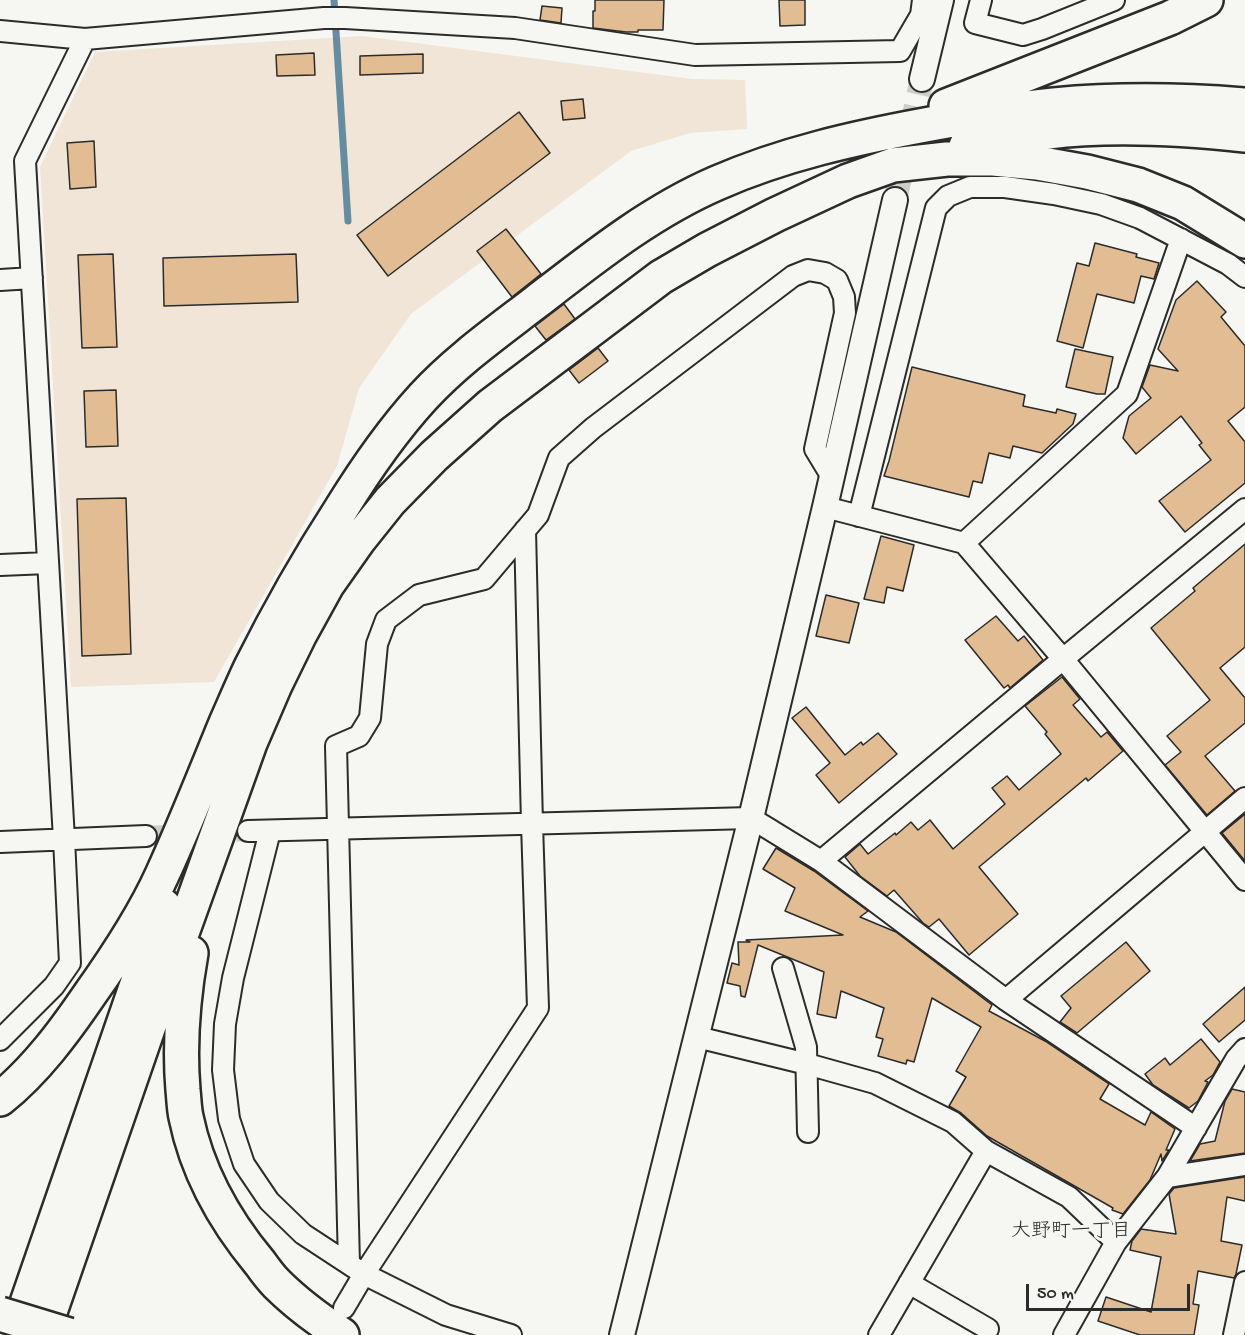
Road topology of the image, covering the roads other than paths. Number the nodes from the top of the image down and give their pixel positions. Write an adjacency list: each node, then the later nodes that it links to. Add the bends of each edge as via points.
1 (923, 0): 6 (street, via 921,15 900,51 695,55 515,28 345,18)
2 (941, 0): 9 (street)
3 (981, 0): 4 (street, via 975,23 1023,35)
4 (1114, 0)
5 (1206, 0): 11 (highway, via 1170,18)
6 (324, 9): 8 (street)
7 (0, 31): 8 (street)
8 (85, 39): 18 (street, via 26,161)
9 (922, 80)
10 (1245, 105): 11 (highway, via 1137,101 1058,105)
11 (878, 134): 29 (highway, via 759,167 716,183 670,207 628,233 462,359 423,397 389,439 318,544 248,672)
12 (1245, 135): 13 (highway, via 1159,128 1048,131)
13 (893, 165): 16 (highway, via 993,159 1087,172 1138,185 1183,203); 29 (highway, via 848,181 707,250 662,277 490,406 434,456 358,541 327,585 275,686)
14 (895, 200): 20 (street)
15 (1181, 239): 17 (street); 23 (street, via 1101,204 1054,194 970,187 948,196 936,208); 25 (street, via 1127,394)
16 (1245, 241)
17 (1245, 277)
18 (32, 278): 19 (street); 26 (street)
19 (0, 280)
20 (832, 477): 21 (street); 24 (street, via 815,449 844,297 837,280 808,270 793,276 559,458 538,515)
21 (825, 507): 23 (street); 31 (street)
22 (1245, 509): 28 (street)
23 (859, 516): 25 (street)
24 (525, 530): 32 (street); 33 (street, via 484,579 419,595 386,620 377,644 370,718 359,736 336,746)
25 (964, 543): 28 (street)
26 (48, 562): 27 (street); 38 (street)
27 (0, 564)
28 (1063, 659): 36 (street); 40 (street)
29 (236, 737): 48 (highway, via 128,940 45,1055); 60 (highway, via 184,988 181,1031 186,1117 202,1168 245,1246 276,1284 314,1316); 62 (highway, via 130,1006); 63 (highway, via 154,1011)
30 (1245, 798): 36 (street)
31 (752, 818): 32 (street); 40 (street); 44 (street)
32 (532, 824): 33 (street); 55 (street, via 538,1008)
33 (338, 829): 35 (street); 55 (street)
34 (248, 831): 35 (street)
35 (270, 831): 55 (street, via 225,1024 223,1070 229,1119 244,1164 269,1201 303,1234)
36 (1205, 832): 41 (street); 43 (street)
37 (146, 836): 38 (street)
38 (64, 839): 39 (street); 45 (street, via 70,963 54,986)
39 (0, 842)
40 (821, 861): 43 (street)
41 (1245, 880)
42 (783, 969): 47 (street, via 806,1047)
43 (1006, 1000): 49 (street)
44 (697, 1037): 47 (street); 66 (street)
45 (0, 1040)
46 (1245, 1049): 49 (street)
47 (807, 1064): 50 (street); 51 (street, via 875,1083 953,1122)
48 (0, 1099)
49 (1196, 1128): 53 (street)
50 (808, 1132)
51 (986, 1151): 54 (street, via 1069,1197); 57 (street)
52 (1245, 1166): 53 (street)
53 (1167, 1177): 54 (street)
54 (1116, 1242): 68 (street)
55 (356, 1269): 60 (street); 65 (street, via 446,1315)
56 (1245, 1282): 58 (street)
57 (909, 1283): 61 (street); 67 (street)
58 (1242, 1304): 69 (street)
59 (0, 1314): 64 (highway, bridge)
60 (343, 1322)
61 (988, 1329)
62 (16, 1335)
63 (42, 1335)
64 (69, 1335)
65 (511, 1335)
66 (622, 1335)
67 (879, 1335)
68 (1064, 1335)
69 (1234, 1335)

